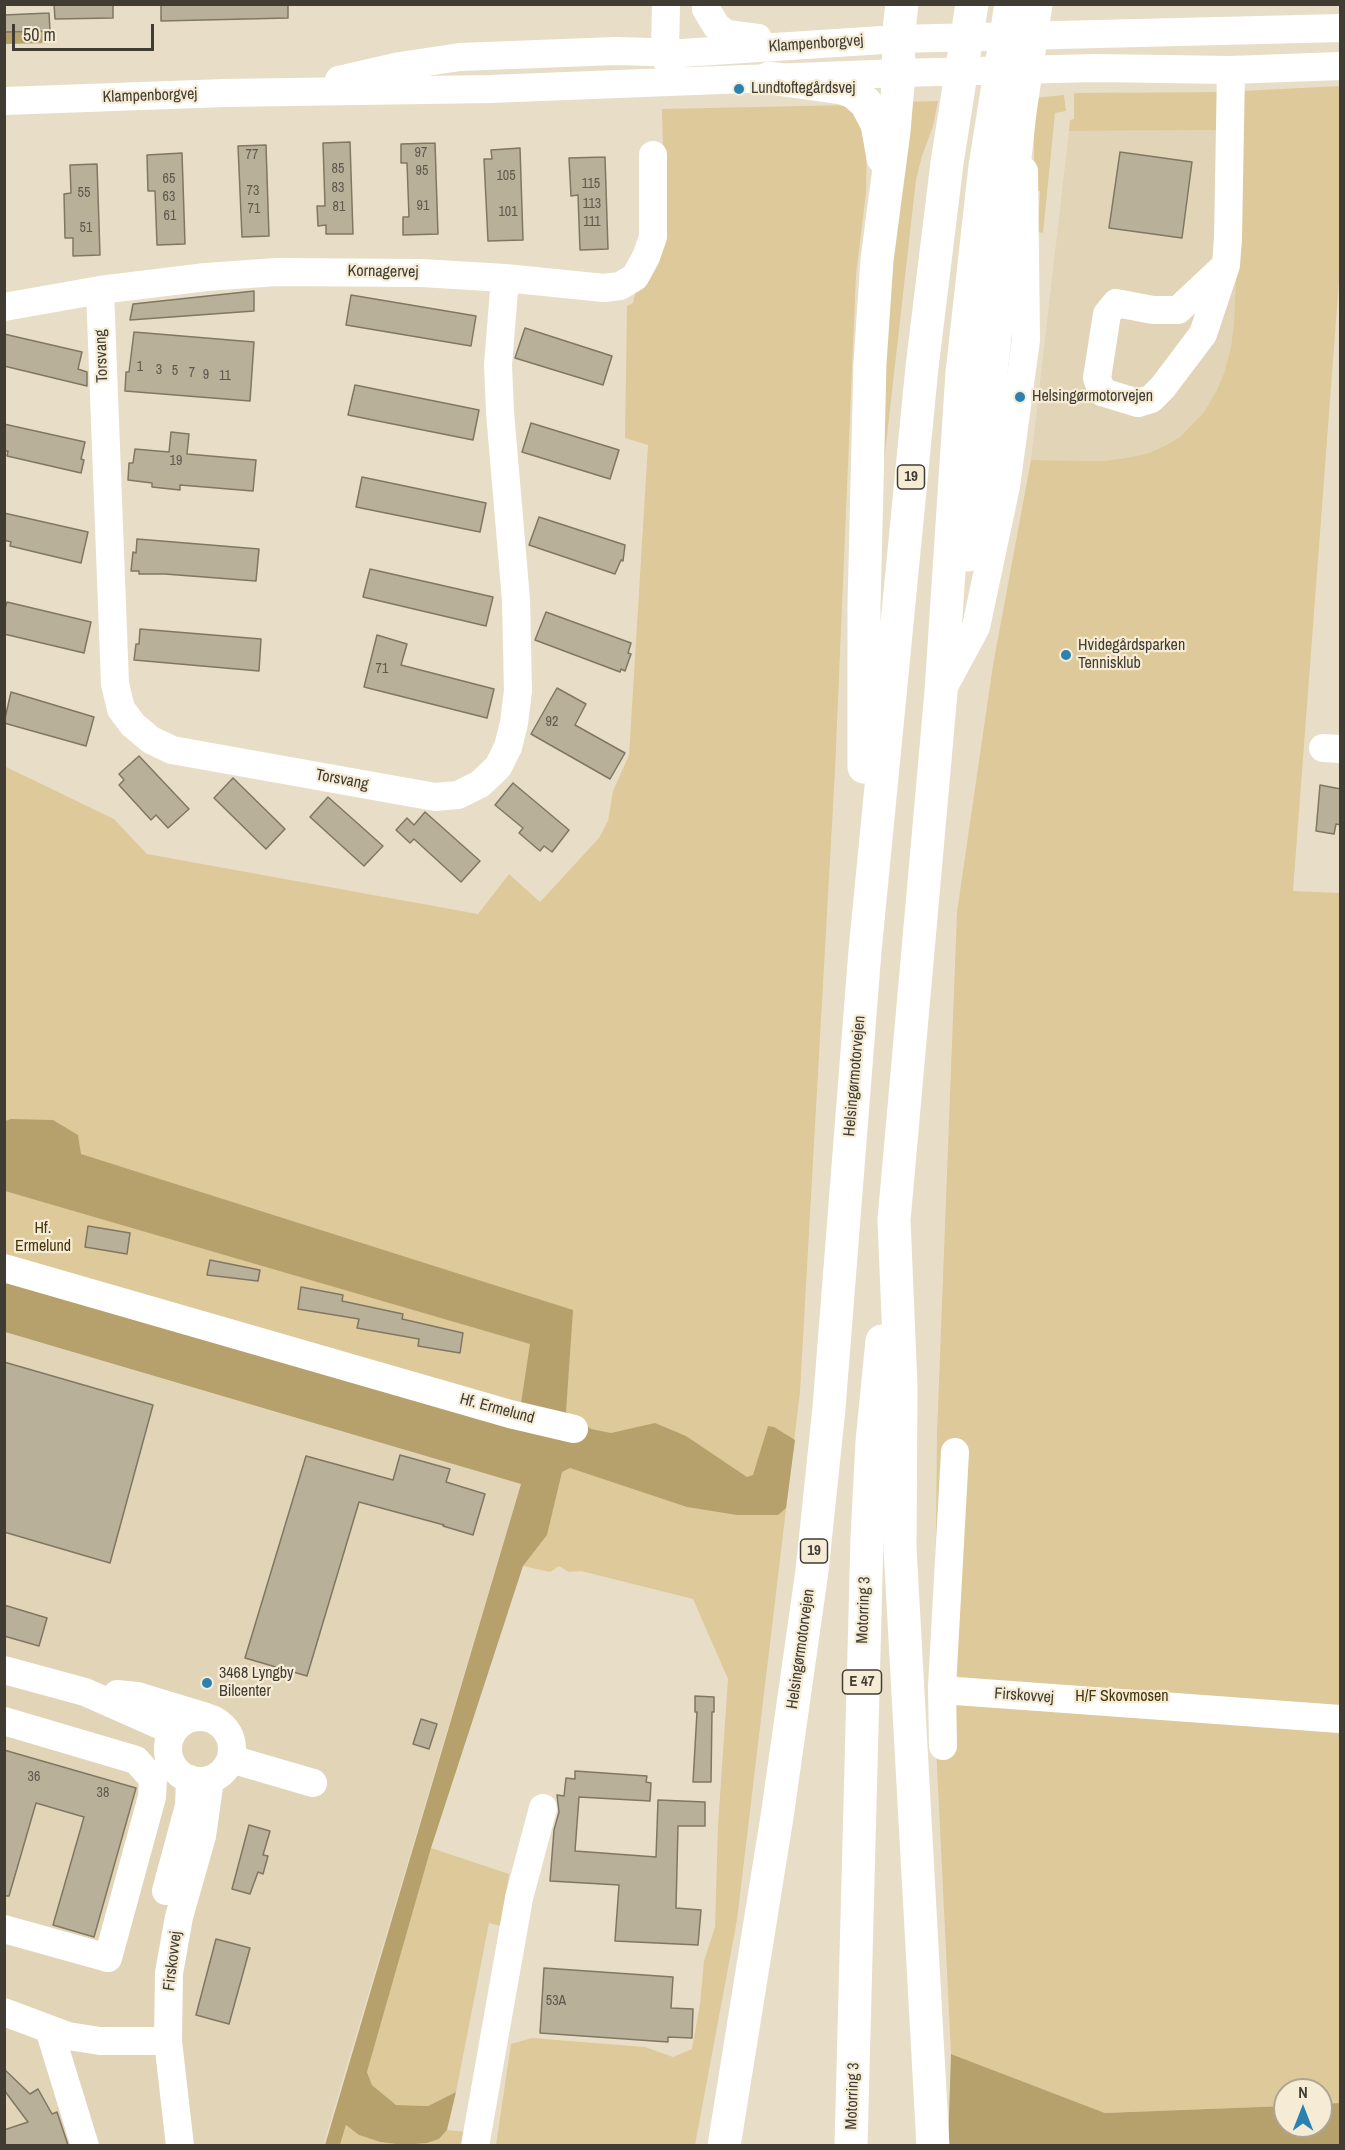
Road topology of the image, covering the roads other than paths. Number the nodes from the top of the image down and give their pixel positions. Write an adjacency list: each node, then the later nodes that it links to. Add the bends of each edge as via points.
1 (666, 4): 12 (street)
2 (902, 4): 10 (highway)
3 (972, 4): 24 (highway, Helsingørmotorvejen / 19, via 922,367)
4 (1011, 4): 23 (highway, via 984,166 962,373)
5 (1036, 4): 23 (highway, via 1020,112 975,516)
6 (707, 7): 8 (street, via 717,27 726,34); 12 (street, via 699,27)
7 (1341, 28): 10 (street, Klampenborgvej, via 1000,36)
8 (812, 45): 10 (street, Klampenborgvej); 12 (street, Klampenborgvej)
9 (1341, 50): 13 (street, via 1196,56)
10 (912, 55): 13 (street, Klampenborgvej, via 1057,70); 15 (street, Klampenborgvej); 18 (highway, via 894,130)
11 (1341, 66): 14 (street, Klampenborgvej)
12 (671, 67): 15 (street, Klampenborgvej); 16 (street, Klampenborgvej, via 616,51 460,57 400,66 296,92)
13 (1147, 68): 14 (street, Klampenborgvej)
14 (1231, 70): 19 (street)
15 (770, 78): 18 (highway, via 842,88 866,103 880,134)
16 (4, 101)
17 (653, 155): 20 (street, Kornagervej, via 653,237 635,277 620,286 604,288)
18 (885, 191): 24 (highway, via 870,363 864,606)
19 (1226, 265): 19 (street, via 1178,310 1116,303 1107,314 1096,378 1102,392 1138,404 1151,399 1163,387 1203,334)
20 (505, 278): 21 (street, Kornagervej, via 411,272 277,272); 21 (street, Torsvang, via 498,365 516,600 518,691 514,723 508,747 492,773 458,795 435,797 172,750 151,740 121,709 115,684)
21 (100, 290): 22 (street, Kornagervej)
22 (4, 307)
23 (941, 692): 25 (highway)
24 (865, 951): 49 (highway, Helsingørmotorvejen / 19, via 829,1408 812,1571)
25 (894, 1220): 50 (highway, Motorring 3 / E 47, via 867,1527); 51 (highway, via 901,1387 900,1548)
26 (4, 1268): 27 (street, Hf. Ermelund)
27 (574, 1429)
28 (955, 1452): 30 (street)
29 (4, 1670): 31 (street)
30 (942, 1686): 33 (street, Firskovvej, via 956,1691); 36 (street)
31 (86, 1692): 32 (street, via 137,1696); 35 (street)
32 (206, 1717): 35 (street, via 188,1719); 37 (street, via 221,1723 230,1736)
33 (1341, 1719)
34 (4, 1721): 41 (street, via 136,1760 153,1779 152,1797 108,1959)
35 (173, 1731): 38 (street, via 169,1740 174,1768)
36 (943, 1746)
37 (231, 1759): 38 (street, via 219,1775); 39 (street)
38 (200, 1780): 44 (street, Firskovvej, via 189,1806 160,1913 150,1972)
39 (313, 1783)
40 (543, 1808): 48 (street, via 519,1898)
41 (4, 1929)
42 (4, 2012): 43 (street)
43 (49, 2029): 44 (street, via 100,2041); 45 (street)
44 (159, 2040): 46 (street, Firskovvej); 47 (street, Firskovvej)
45 (85, 2145)
46 (162, 2145)
47 (180, 2145)
48 (475, 2145)
49 (724, 2145)
50 (851, 2145)
51 (933, 2145)

